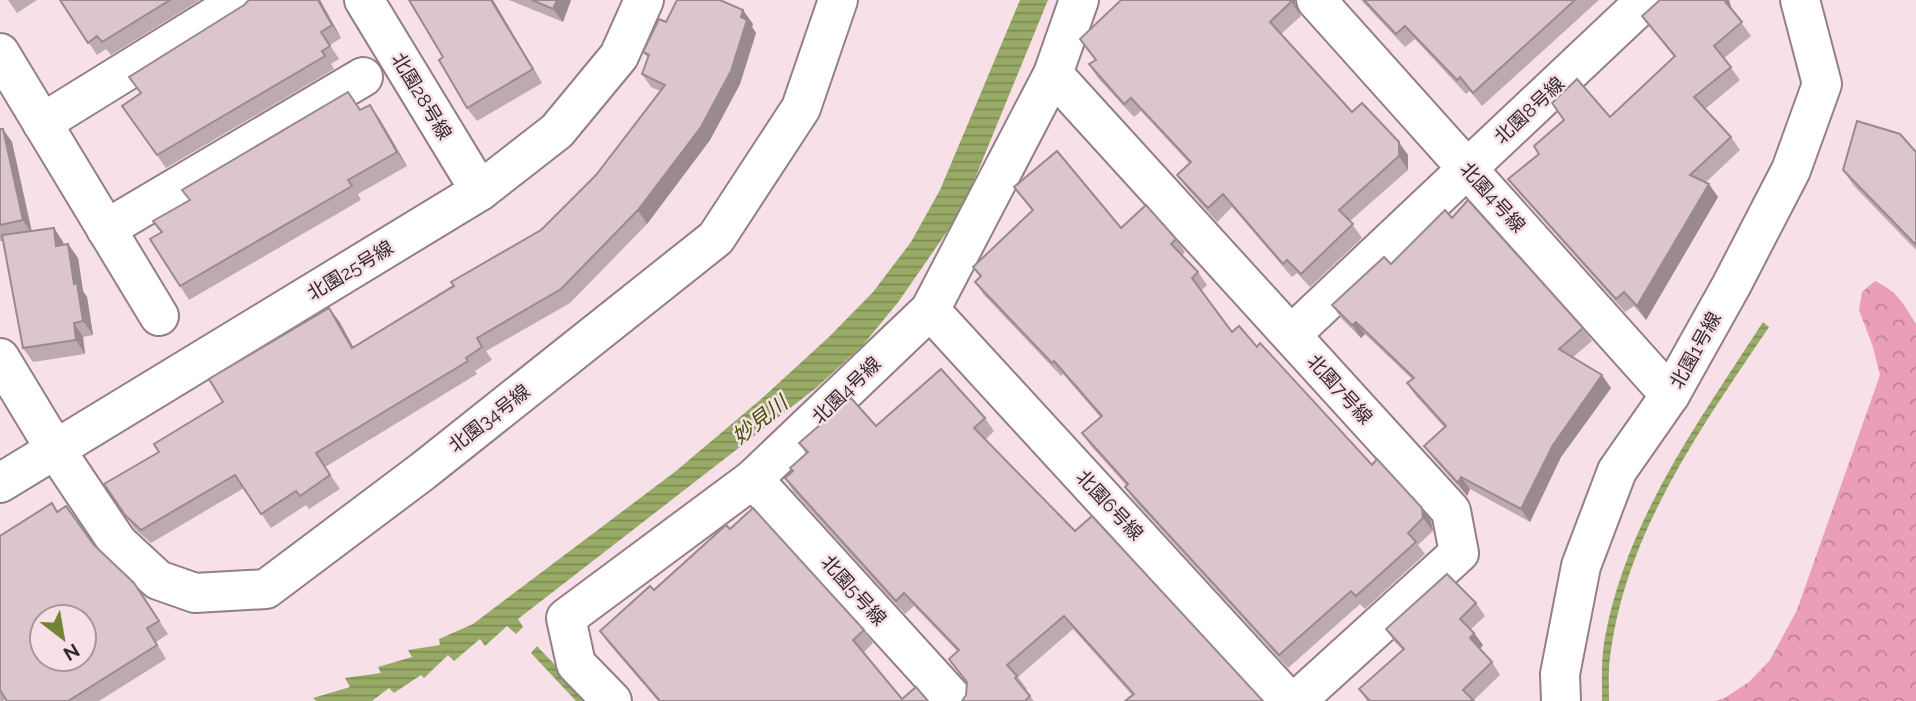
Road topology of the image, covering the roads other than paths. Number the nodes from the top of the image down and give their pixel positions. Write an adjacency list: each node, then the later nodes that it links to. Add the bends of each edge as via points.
1 (241, 0): 12 (street)
2 (364, 0): 14 (street, 北園28号線)
3 (644, 0): 14 (street, 北園25号線, via 619,56 557,131)
4 (838, 0): 21 (street, 北園34号線, via 801,108 716,238 423,471 266,589 195,593 158,580 118,543)
5 (1079, 0): 10 (street, 北園4号線)
6 (1316, 0): 13 (street, 北園4号線)
7 (1646, 0): 13 (street, 北園8号線)
8 (1800, 0): 20 (street, 北園1号線, via 1822,83 1791,170)
9 (0, 53): 12 (street)
10 (1053, 74): 16 (street, 北園4号線); 18 (street, 北園7号線)
11 (363, 77): 15 (street)
12 (22, 104): 15 (street)
13 (1467, 169): 18 (street, 北園8号線); 20 (street, 北園4号線)
14 (480, 191): 21 (street, 北園25号線)
15 (106, 229): 17 (street)
16 (930, 310): 22 (street, 北園4号線); 26 (street, 北園6号線)
17 (159, 316)
18 (1291, 335): 27 (street, 北園7号線, via 1451,511 1459,553)
19 (0, 358): 21 (street, 北園34号線)
20 (1670, 395): 28 (street, 北園1号線, via 1617,471 1581,566 1560,674)
21 (55, 449): 23 (street, 北園25号線)
22 (753, 479): 24 (street, 北園4号線, via 566,618 576,664); 25 (street, 北園5号線)
23 (0, 483)
24 (612, 701)
25 (955, 701)
26 (1289, 701)
27 (1296, 701)
28 (1561, 701)

